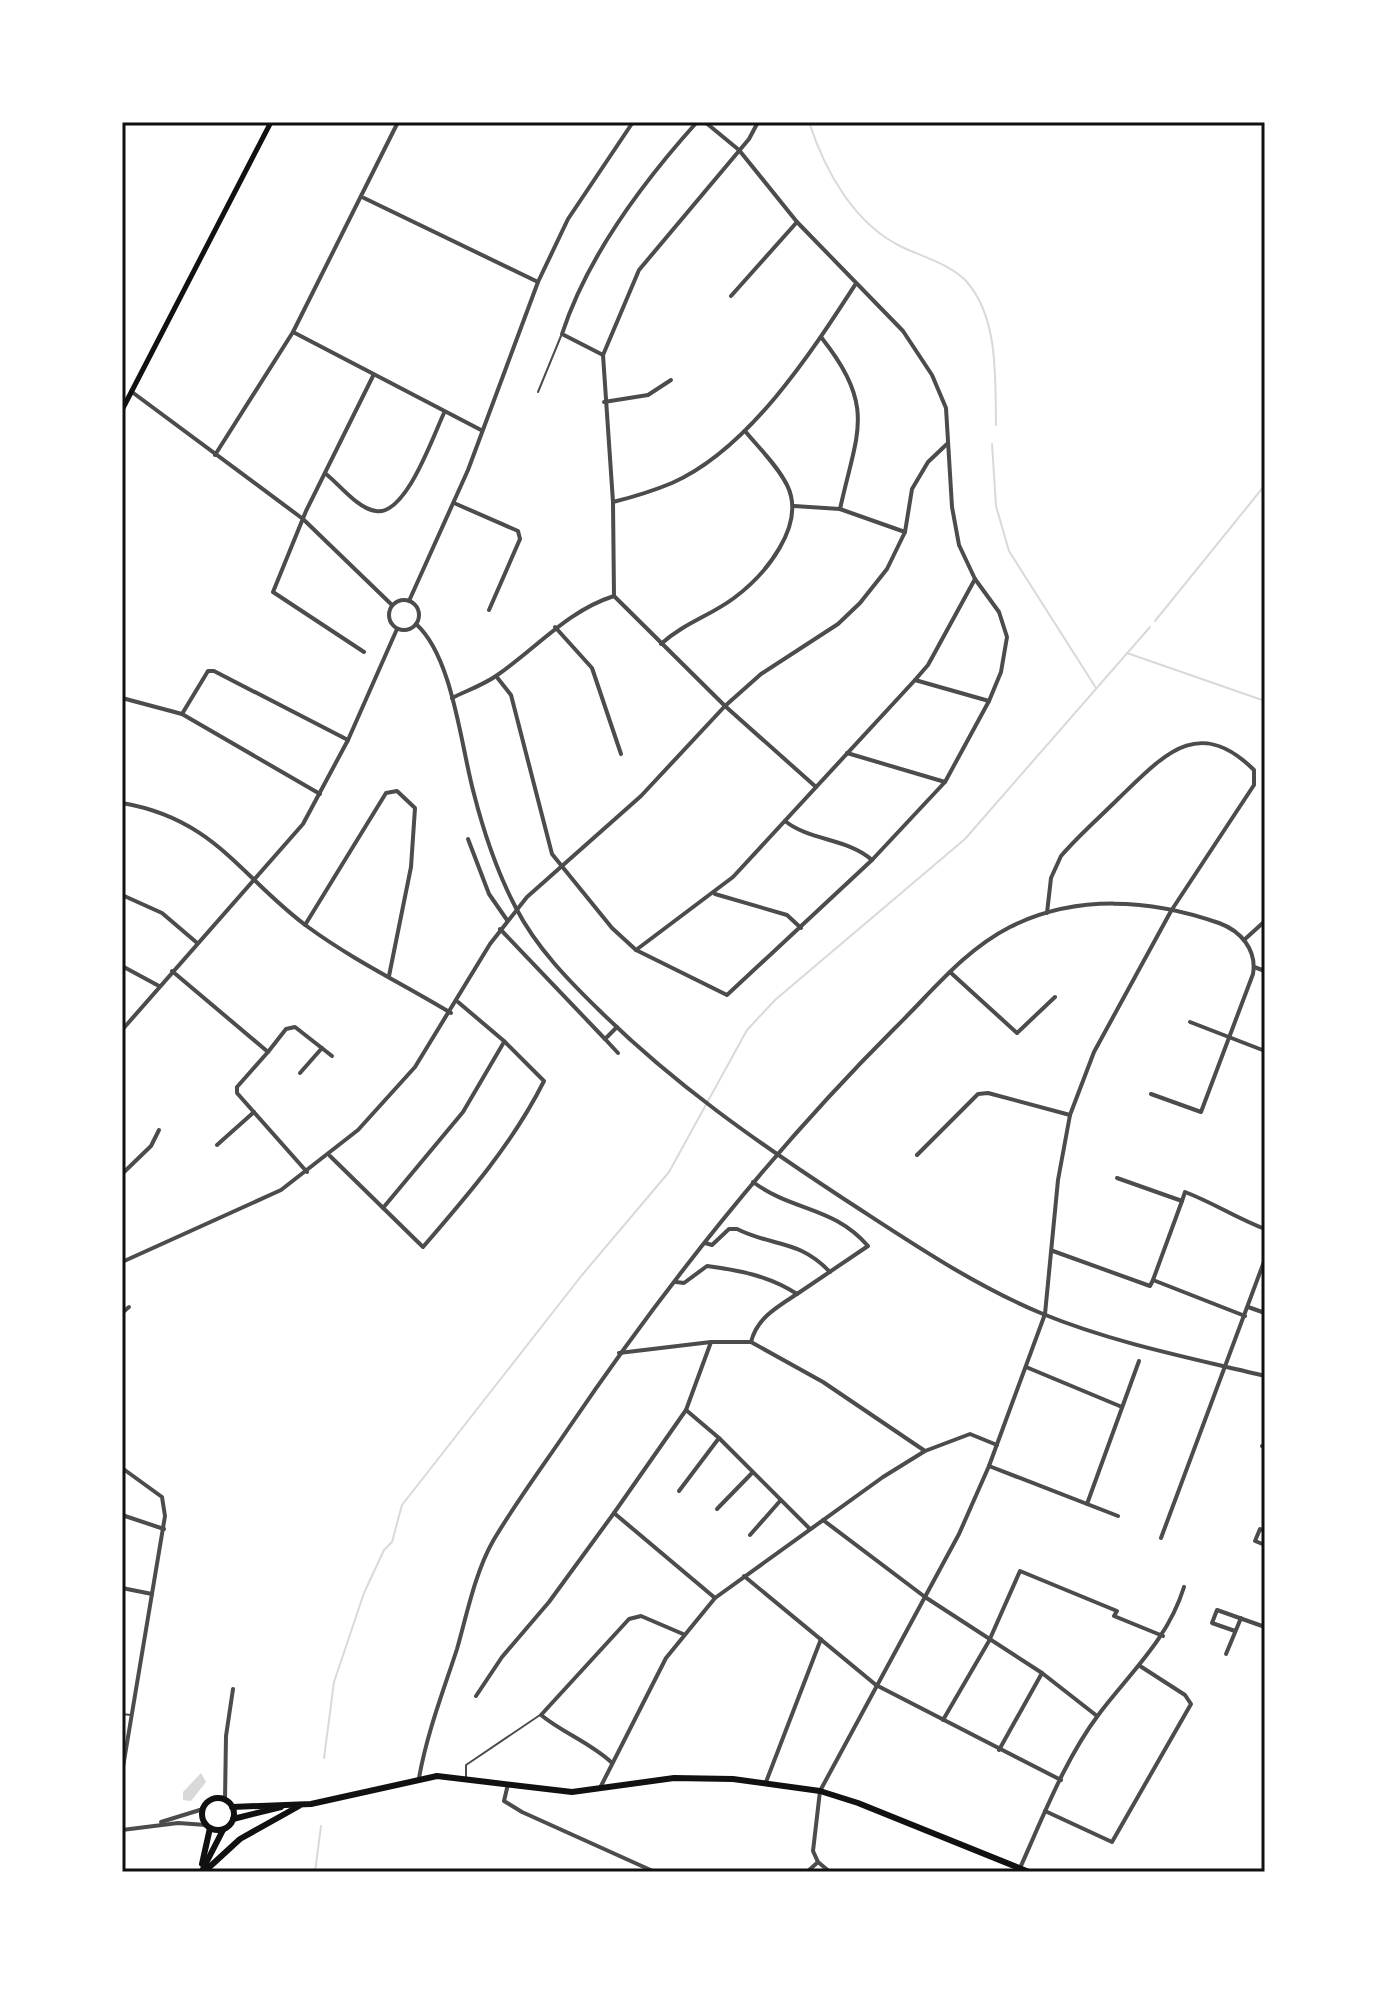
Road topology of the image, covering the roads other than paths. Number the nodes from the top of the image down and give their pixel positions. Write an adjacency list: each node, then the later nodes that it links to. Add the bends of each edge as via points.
1 (271, 122): 19 (main road)
2 (398, 122): 8 (street)
3 (633, 122): 10 (street, via 568,219)
4 (697, 122): 14 (street, via 635,199 595,263)
5 (705, 122): 7 (street)
6 (758, 122): 7 (street)
7 (739, 150): 9 (street); 16 (street, via 639,270)
8 (363, 198): 10 (street); 13 (street)
9 (797, 222): 11 (street); 12 (street)
10 (538, 282): 24 (street)
11 (855, 285): 15 (street); 26 (street, via 903,331 932,375 946,408)
12 (731, 296)
13 (293, 332): 17 (street); 27 (street)
14 (562, 334): 16 (street); 20 (lane)
15 (821, 337): 25 (street); 32 (street, via 852,384 859,411 859,437)
16 (603, 355): 21 (street)
17 (373, 376): 23 (street); 28 (street)
18 (671, 380): 21 (street, via 648,395)
19 (132, 392): 22 (main road); 27 (street)
20 (538, 392)
21 (604, 402): 29 (street)
22 (122, 410)
23 (445, 412): 24 (street); 28 (street, via 403,499 390,510 366,507)
24 (481, 430): 30 (street)
25 (745, 431): 29 (street, via 675,482); 31 (street, via 787,485)
26 (947, 444): 34 (street, via 912,489); 35 (street, via 959,545)
27 (215, 455): 33 (street)
28 (326, 474): 33 (street)
29 (613, 502): 36 (street)
30 (454, 503): 37 (street); 39 (street, via 518,531 520,539)
31 (794, 506): 32 (street); 43 (street, via 780,550 760,575 733,599 681,626)
32 (840, 509): 34 (street)
33 (303, 519): 38 (street); 44 (street, via 273,592)
34 (905, 532): 50 (street, via 887,569 860,603)
35 (975, 579): 46 (street); 49 (street, via 999,612 1007,637)
36 (614, 596): 41 (street); 43 (street)
37 (409, 601): 38 (street); 40 (street, via 418,609)
38 (392, 605): 42 (street, via 389,621)
39 (489, 610)
40 (416, 624): 42 (street); 48 (street, via 435,650)
41 (555, 627): 45 (street); 54 (street, via 592,668)
42 (397, 629): 52 (street)
43 (661, 644): 50 (street)
44 (364, 652)
45 (496, 676): 48 (street); 62 (street, via 511,695 552,854)
46 (915, 680): 49 (street); 53 (street)
47 (122, 698): 51 (street)
48 (450, 698): 66 (street, via 490,846)
49 (989, 701): 55 (street)
50 (725, 706): 56 (street); 62 (street, via 641,796)
51 (182, 714): 52 (street, via 208,671 214,671); 57 (street)
52 (348, 740): 57 (street)
53 (846, 753): 55 (street); 56 (street)
54 (621, 754)
55 (945, 782): 61 (street)
56 (816, 787): 59 (street)
57 (320, 794): 63 (street, via 303,824)
58 (122, 803): 63 (street, via 188,826)
59 (785, 821): 61 (street, via 857,847); 64 (street)
60 (468, 839): 69 (street, via 489,894)
61 (872, 860): 72 (street)
62 (563, 868): 66 (street); 76 (street)
63 (256, 879): 71 (street); 75 (street)
64 (714, 894): 72 (street, via 787,915); 76 (street)
65 (122, 895): 75 (street, via 162,913)
66 (516, 909): 69 (street); 88 (street, via 558,967)
67 (1171, 911): 68 (street, via 1131,903); 68 (street, via 1257,779 1246,762 1221,745 1191,744 1166,754 1061,856 1051,878); 74 (street, via 1220,923); 101 (street, via 1094,1052)
68 (1047, 913): 81 (street, via 989,939)
69 (507, 920): 73 (street)
70 (1265, 921): 74 (street)
71 (305, 925): 82 (street); 82 (street, via 386,793 397,791 415,808 411,867)
72 (801, 928): 76 (street, via 727,995)
73 (500, 929): 85 (street); 91 (street)
74 (1244, 940): 78 (street)
75 (196, 942): 79 (street)
76 (636, 950)
77 (122, 966): 83 (street)
78 (1254, 967): 80 (street); 90 (street)
79 (172, 971): 83 (street); 95 (street)
80 (1265, 971)
81 (950, 972): 84 (street, via 1017,1033); 104 (street)
82 (389, 976): 86 (street)
83 (159, 986): 89 (street)
84 (1055, 997)
85 (458, 1001): 86 (street); 92 (street)
86 (451, 1013): 106 (street, via 406,1078)
87 (1190, 1022): 90 (street)
88 (617, 1027): 91 (street); 104 (street, via 717,1113)
89 (122, 1030)
90 (1229, 1037): 94 (street); 99 (street, via 1201,1112)
91 (605, 1039): 96 (street)
92 (504, 1041): 112 (street, via 463,1112); 112 (street, via 544,1081 501,1153 423,1247)
93 (322, 1048): 95 (street, via 295,1027 286,1029); 97 (street); 98 (street)
94 (1265, 1051)
95 (268, 1052): 100 (street, via 237,1087)
96 (618, 1053)
97 (332, 1056)
98 (300, 1073)
99 (1151, 1094)
100 (254, 1112): 103 (street); 107 (street)
101 (1070, 1115): 105 (street, via 978,1094); 115 (street)
102 (159, 1130): 108 (street, via 151,1146)
103 (217, 1145)
104 (776, 1154): 110 (street); 126 (street, via 961,1276)
105 (917, 1155)
106 (330, 1156): 107 (street); 112 (street)
107 (307, 1172): 117 (street, via 225,1218)
108 (122, 1174)
109 (1117, 1178): 111 (street)
110 (753, 1182): 114 (street); 118 (street, via 788,1203 851,1226 868,1246)
111 (1182, 1201): 113 (street, via 1185,1192); 119 (street)
112 (383, 1208)
113 (1265, 1229)
114 (705, 1243): 118 (street, via 712,1245 729,1229 737,1229 799,1247); 120 (street)
115 (1053, 1251): 119 (street, via 1150,1286); 126 (street)
116 (1265, 1259): 123 (street)
117 (122, 1261)
118 (830, 1272): 121 (street)
119 (1153, 1280): 127 (street)
120 (675, 1282): 121 (street, via 684,1283 707,1266 771,1280); 130 (street)
121 (797, 1294): 129 (street, via 770,1312)
122 (129, 1307): 124 (street)
123 (1248, 1307): 125 (street); 127 (street)
124 (122, 1313)
125 (1265, 1313)
126 (1045, 1314): 132 (street); 133 (street)
127 (1245, 1316): 132 (street)
128 (711, 1342): 129 (street); 130 (street); 136 (street)
129 (751, 1342): 139 (street, via 823,1382)
130 (619, 1353): 185 (street, via 491,1544 430,1727)
131 (1139, 1361): 135 (street)
132 (1225, 1366): 134 (street); 155 (street)
133 (1026, 1367): 135 (street); 138 (street)
134 (1265, 1376)
135 (1122, 1407): 145 (street)
136 (686, 1410): 137 (street); 147 (street)
137 (719, 1438): 142 (street); 143 (street)
138 (997, 1445): 139 (street, via 970,1434); 140 (street)
139 (925, 1451): 150 (street)
140 (989, 1466): 145 (street); 161 (street)
141 (122, 1468): 152 (street, via 162,1497)
142 (752, 1473): 144 (street); 146 (street)
143 (679, 1491)
144 (781, 1501): 151 (street); 154 (street)
145 (1087, 1504): 149 (street)
146 (717, 1509)
147 (614, 1513): 162 (street); 175 (street)
148 (122, 1515): 152 (street)
149 (1118, 1516)
150 (823, 1520): 151 (street); 161 (street)
151 (809, 1528): 157 (street)
152 (164, 1529): 160 (street)
153 (1265, 1531): 156 (street, via 1260,1529 1255,1541)
154 (750, 1535)
155 (1161, 1538)
156 (1265, 1545)
157 (744, 1576): 162 (street); 168 (street)
158 (1184, 1587): 167 (street)
159 (122, 1588): 160 (street)
160 (152, 1594): 177 (street)
161 (925, 1597): 169 (street); 173 (street)
162 (715, 1598): 166 (street)
163 (1241, 1618): 164 (street); 165 (street); 165 (street, via 1217,1610 1212,1623)
164 (1265, 1627)
165 (1235, 1631): 170 (street)
166 (683, 1634): 178 (street, via 641,1616 629,1619); 182 (street)
167 (1163, 1636): 169 (street, via 1020,1571); 171 (street)
168 (821, 1639): 173 (street); 187 (street)
169 (989, 1641): 172 (street); 180 (street)
170 (1226, 1654)
171 (1140, 1666): 179 (street); 196 (street, via 1191,1704 1112,1842)
172 (1042, 1673): 179 (street); 181 (street)
173 (876, 1685): 180 (street); 190 (street)
174 (233, 1689): 191 (street)
175 (476, 1696)
176 (122, 1714): 177 (lane)
177 (133, 1715): 183 (street)
178 (541, 1715): 182 (street); 184 (lane, via 466,1765)
179 (1097, 1716): 186 (street)
180 (943, 1720): 181 (street)
181 (999, 1750): 186 (street)
182 (611, 1762): 189 (street)
183 (122, 1773)
184 (466, 1777): 185 (main road); 188 (main road)
185 (419, 1778): 192 (main road, via 346,1799)
186 (1061, 1780): 196 (street)
187 (766, 1782): 189 (main road, via 674,1778); 190 (main road)
188 (508, 1784): 189 (main road); 205 (street, via 504,1801 522,1812)
189 (599, 1790)
190 (820, 1791): 202 (street, via 813,1837); 203 (main road)
191 (225, 1800): 193 (main road); 195 (main road, via 215,1799)
192 (300, 1805): 194 (main road); 204 (main road, via 240,1839)
193 (232, 1807): 194 (main road); 197 (main road)
194 (281, 1807): 197 (main road)
195 (203, 1809): 198 (street); 199 (main road)
196 (1045, 1811): 203 (street)
197 (233, 1819): 201 (main road)
198 (155, 1825): 199 (street); 200 (street)
199 (208, 1827): 201 (main road); 204 (main road)
200 (122, 1830)
201 (223, 1830): 204 (main road)
202 (818, 1862): 206 (street); 207 (street)
203 (1020, 1868): 208 (main road)
204 (202, 1872)
205 (655, 1872)
206 (807, 1872)
207 (830, 1872)
208 (1029, 1872)

